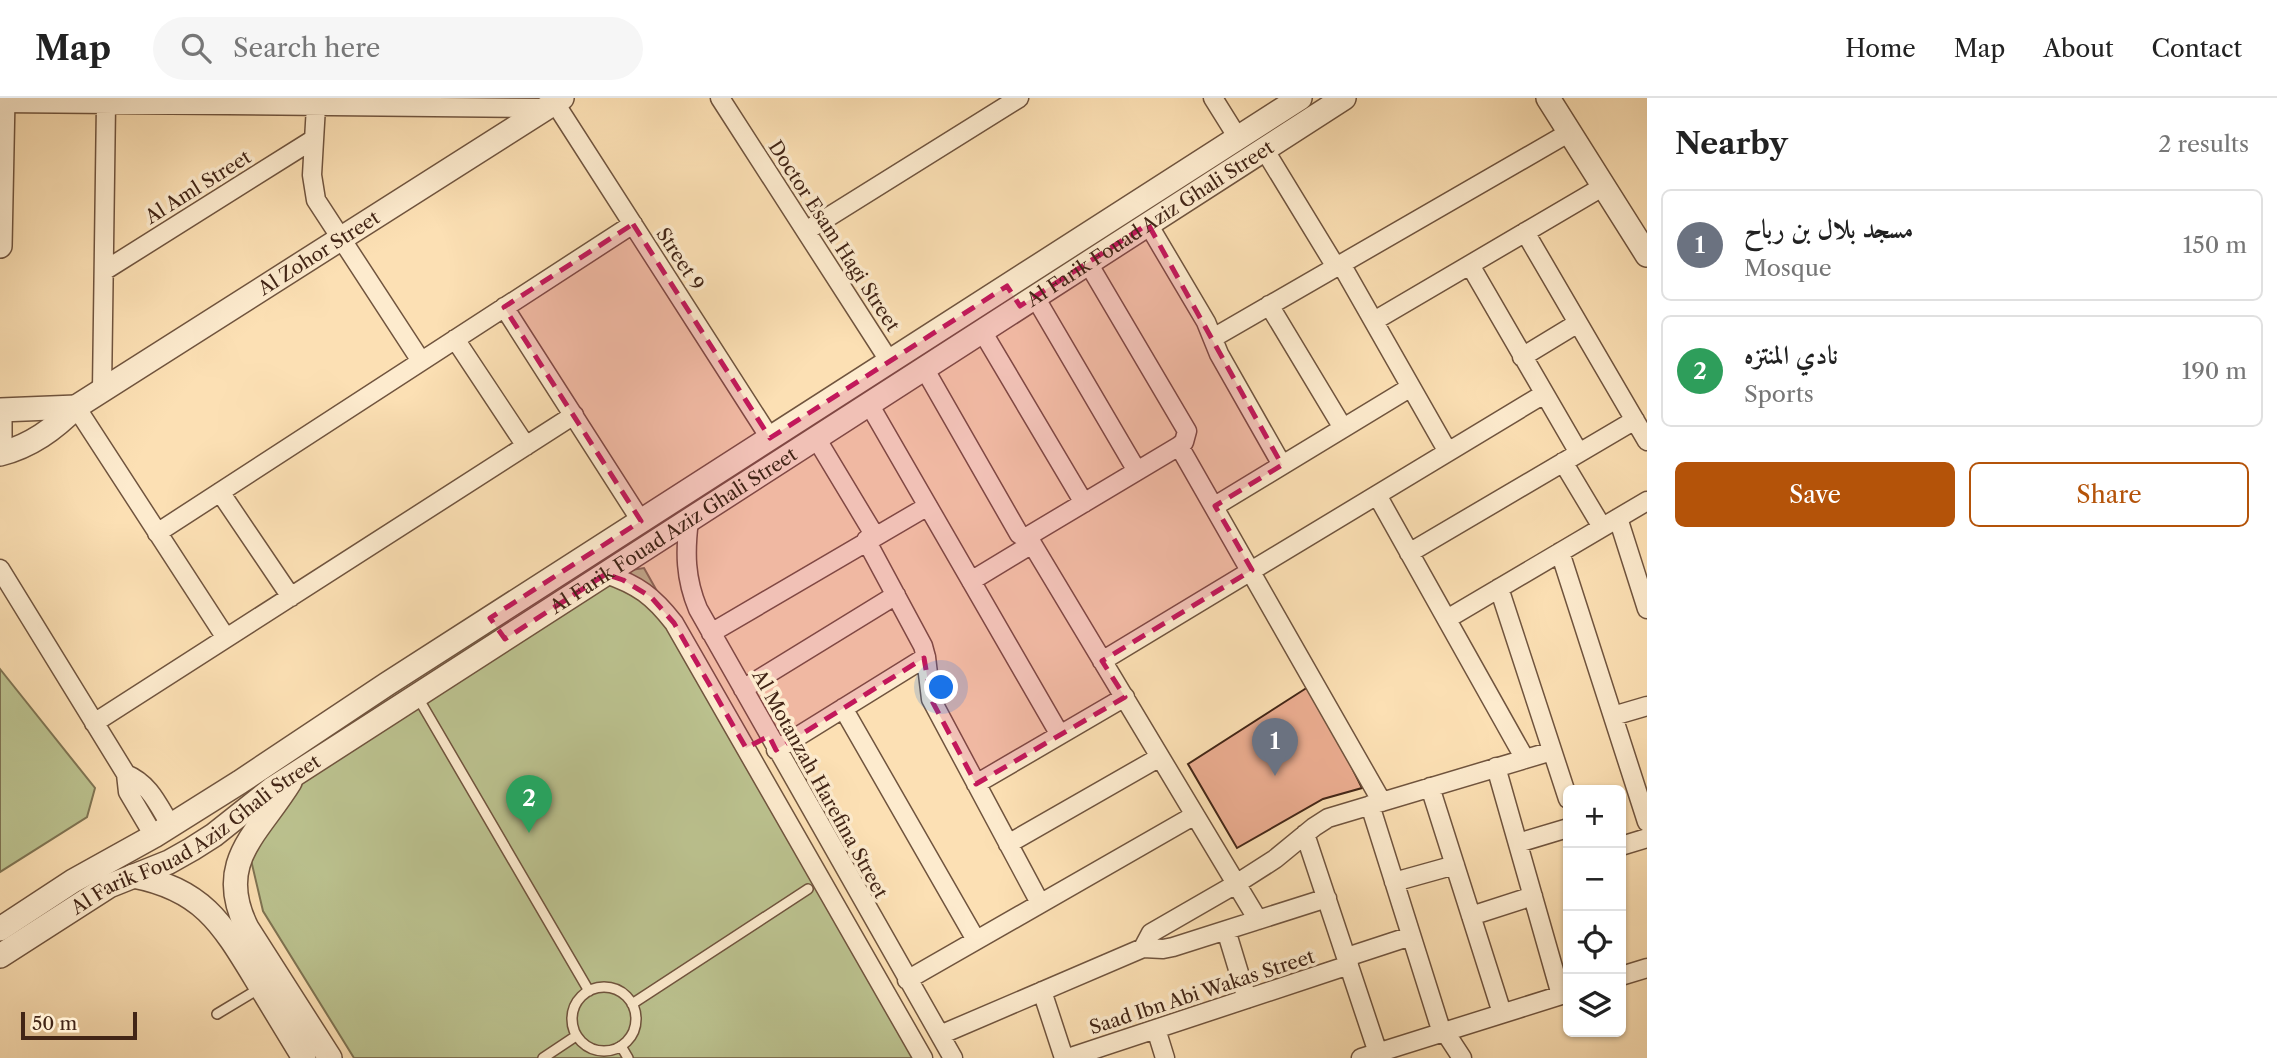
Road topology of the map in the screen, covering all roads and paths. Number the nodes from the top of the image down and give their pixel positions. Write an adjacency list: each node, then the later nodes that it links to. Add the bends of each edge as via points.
1 (720, 98): 19 (street, Doctor Esam Hagi Street)
2 (1020, 98): 19 (street)
3 (1213, 98): 13 (street)
4 (1300, 98): 13 (street, Al Farik Fouad Aziz Ghali Street)
5 (1548, 98): 12 (street)
6 (1340, 99): 15 (street, Al Farik Fouad Aziz Ghali Street)
7 (178, 101): 10 (street); 11 (street)
8 (2, 102): 10 (street); 23 (street)
9 (553, 102): 11 (street); 17 (street, Street 9); 21 (street, Al Zohor Street)
10 (106, 104): 27 (street)
11 (316, 106): 14 (street)
12 (1570, 132): 16 (street); 25 (street)
13 (1238, 138): 28 (street, Al Farik Fouad Aziz Ghali Street)
14 (314, 139): 21 (street, via 313,192); 27 (street, Al Aml Street)
15 (1264, 149): 18 (street, Al Farik Fouad Aziz Ghali Street); 25 (street)
16 (1604, 186): 20 (street); 22 (street)
17 (633, 224): 31 (street); 52 (street, Street 9)
18 (1148, 224): 24 (street, Al Farik Fouad Aziz Ghali Street); 35 (street)
19 (806, 231): 39 (street, Doctor Esam Hagi Street)
20 (1525, 232): 26 (street); 33 (street)
21 (341, 238): 38 (street); 42 (street, Al Zohor Street)
22 (1644, 245)
23 (0, 246)
24 (1088, 262): 29 (street, Al Farik Fouad Aziz Ghali Street); 56 (street, via 1187,430)
25 (1339, 265): 30 (street); 32 (street)
26 (1470, 265): 32 (street); 37 (street)
27 (104, 271): 42 (street)
28 (1007, 286): 29 (street); 39 (street, Al Farik Fouad Aziz Ghali Street)
29 (1028, 302): 34 (street, Al Farik Fouad Aziz Ghali Street); 61 (street)
30 (1269, 305): 35 (street); 50 (street)
31 (504, 307): 36 (street); 47 (street)
32 (1374, 321): 41 (street)
33 (1578, 323): 37 (street); 48 (street)
34 (982, 331): 40 (street, Al Farik Fouad Aziz Ghali Street); 65 (street)
35 (1213, 338): 60 (street)
36 (455, 339): 38 (street); 55 (street)
37 (1522, 357): 43 (street)
38 (421, 361): 62 (street)
39 (890, 362): 52 (street, Al Farik Fouad Aziz Ghali Street)
40 (924, 369): 44 (street, Al Farik Fouad Aziz Ghali Street); 73 (street, via 1019,534)
41 (1411, 387): 50 (street); 57 (street)
42 (102, 390): 45 (street, Al Zohor Street)
43 (1544, 394): 57 (street); 59 (street)
44 (869, 404): 53 (street, Al Farik Fouad Aziz Ghali Street); 66 (street)
45 (76, 407): 46 (street); 58 (street, Al Zohor Street, via 29,444); 71 (street)
46 (0, 410)
47 (574, 415): 55 (street); 69 (street)
48 (1635, 420): 54 (street); 59 (street)
49 (0, 421): 51 (street)
50 (1343, 428): 60 (street)
51 (0, 438)
52 (770, 438): 69 (street, Al Farik Fouad Aziz Ghali Street)
53 (816, 438): 68 (street, Al Farik Fouad Aziz Ghali Street); 72 (street)
54 (1647, 441)
55 (526, 446): 82 (street)
56 (1179, 446): 61 (street); 67 (street)
57 (1448, 452): 63 (street)
58 (0, 454)
59 (1571, 458): 70 (street); 75 (street)
60 (1282, 465): 67 (street)
61 (1137, 471): 65 (street)
62 (220, 492): 71 (street); 82 (street)
63 (1377, 495): 75 (street); 77 (street)
64 (1647, 501): 70 (street)
65 (1084, 503): 73 (street)
66 (928, 506): 72 (street); 79 (street)
67 (1215, 506): 77 (street)
68 (689, 520): 78 (street, Al Farik Fouad Aziz Ghali Street); 86 (street, Al Motanzah Harefina Street, via 688,580)
69 (641, 521): 84 (street, Al Farik Fouad Aziz Ghali Street)
70 (1610, 523): 74 (street); 83 (street)
71 (157, 533): 87 (street)
72 (870, 538): 81 (street); 86 (street)
73 (1030, 540): 79 (street); 90 (street)
74 (1560, 552): 80 (street); 97 (street)
75 (1409, 553): 85 (street)
76 (0, 569): 98 (street)
77 (1252, 570): 90 (street); 112 (street)
78 (606, 574): 88 (street, Al Farik Fouad Aziz Ghali Street); 101 (street, via 638,587 663,609)
79 (971, 581): 99 (street)
80 (1499, 588): 85 (street); 102 (street)
81 (896, 595): 89 (street); 92 (street)
82 (291, 597): 87 (street)
83 (1647, 609)
84 (490, 618): 88 (street); 91 (street, Al Farik Fouad Aziz Ghali Street)
85 (1447, 619): 104 (street)
86 (711, 633): 92 (street, Al Motanzah Harefina Street)
87 (226, 638): 98 (street)
88 (505, 639): 94 (street, Al Farik Fouad Aziz Ghali Street)
89 (926, 657): 96 (street); 108 (street, via 931,699)
90 (1102, 661): 93 (street)
91 (387, 684): 94 (street); 107 (street, Al Farik Fouad Aziz Ghali Street)
92 (743, 689): 100 (street, Al Motanzah Harefina Street)
93 (1125, 698): 99 (street); 103 (street)
94 (409, 700): 106 (street, Al Farik Fouad Aziz Ghali Street); 144 (lane)
95 (1647, 706): 97 (street)
96 (844, 708): 100 (street); 135 (street)
97 (1613, 716): 114 (street)
98 (94, 723): 116 (street, via 126,774 142,782)
99 (1060, 735): 108 (street)
100 (773, 743): 101 (street); 141 (street, Al Motanzah Harefina Street)
101 (746, 748): 161 (street)
102 (1552, 751): 104 (street); 109 (street)
103 (1160, 757): 113 (street); 120 (street)
104 (1525, 758): 105 (street)
105 (1496, 767): 110 (street); 119 (street)
106 (293, 776): 111 (street, Al Farik Fouad Aziz Ghali Street); 158 (street, via 245,844 235,895 247,928)
107 (240, 782): 111 (street); 116 (street, Al Farik Fouad Aziz Ghali Street)
108 (976, 784): 120 (street)
109 (1563, 785)
110 (1430, 787): 112 (street); 122 (street)
111 (254, 803): 123 (street, Al Farik Fouad Aziz Ghali Street, via 192,849)
112 (1376, 804): 117 (street, via 1328,818); 124 (street)
113 (1195, 815): 125 (street); 129 (street)
114 (1647, 822)
115 (1563, 830): 119 (street)
116 (162, 831): 132 (street, Al Farik Fouad Aziz Ghali Street)
117 (1305, 834): 125 (street); 128 (street)
118 (1647, 838): 121 (street)
119 (1518, 843): 127 (street)
120 (1008, 844): 129 (street)
121 (1626, 844)
122 (1455, 865): 124 (street); 130 (street)
123 (133, 876): 137 (street, Al Farik Fouad Aziz Ghali Street, via 98,892); 142 (street, via 163,883 204,907 226,929)
124 (1394, 882): 134 (street)
125 (1236, 884): 131 (street); 136 (street, via 1151,933)
126 (808, 889): 148 (lane)
127 (1533, 896): 130 (street); 145 (street)
128 (1327, 898): 131 (street); 138 (street)
129 (1040, 903): 135 (street)
130 (1471, 916): 149 (street)
131 (1258, 920): 133 (street)
132 (0, 929)
133 (1226, 930): 136 (street, via 1163,949); 147 (street)
134 (1411, 936): 138 (street, Saad Ibn Abi Wakas Street); 152 (street)
135 (976, 940): 141 (street)
136 (1143, 948): 143 (street)
137 (0, 956)
138 (1348, 961): 147 (street, Saad Ibn Abi Wakas Street); 157 (street)
139 (1647, 968): 140 (street)
140 (1626, 969)
141 (907, 980): 153 (street, Al Motanzah Harefina Street)
142 (261, 987): 150 (lane); 156 (street)
143 (1042, 990): 153 (street); 163 (street)
144 (589, 991): 148 (lane, via 608,988); 154 (lane, via 572,1016)
145 (1563, 991)
146 (1563, 994): 149 (street)
147 (1247, 999): 151 (street, Saad Ibn Abi Wakas Street)
148 (632, 1004): 155 (lane, via 635,1027)
149 (1502, 1013): 152 (street)
150 (218, 1014)
151 (1156, 1029): 163 (street, Saad Ibn Abi Wakas Street); 164 (street)
152 (1443, 1032): 157 (street); 165 (street)
153 (940, 1035): 162 (street, Al Motanzah Harefina Street)
154 (576, 1036): 155 (lane, via 592,1049); 159 (lane)
155 (621, 1046): 160 (lane)
156 (298, 1053)
157 (1370, 1055)
158 (330, 1058)
159 (543, 1058)
160 (628, 1058)
161 (923, 1058)
162 (953, 1058)
163 (1066, 1058)
164 (1165, 1058)
165 (1462, 1058)

